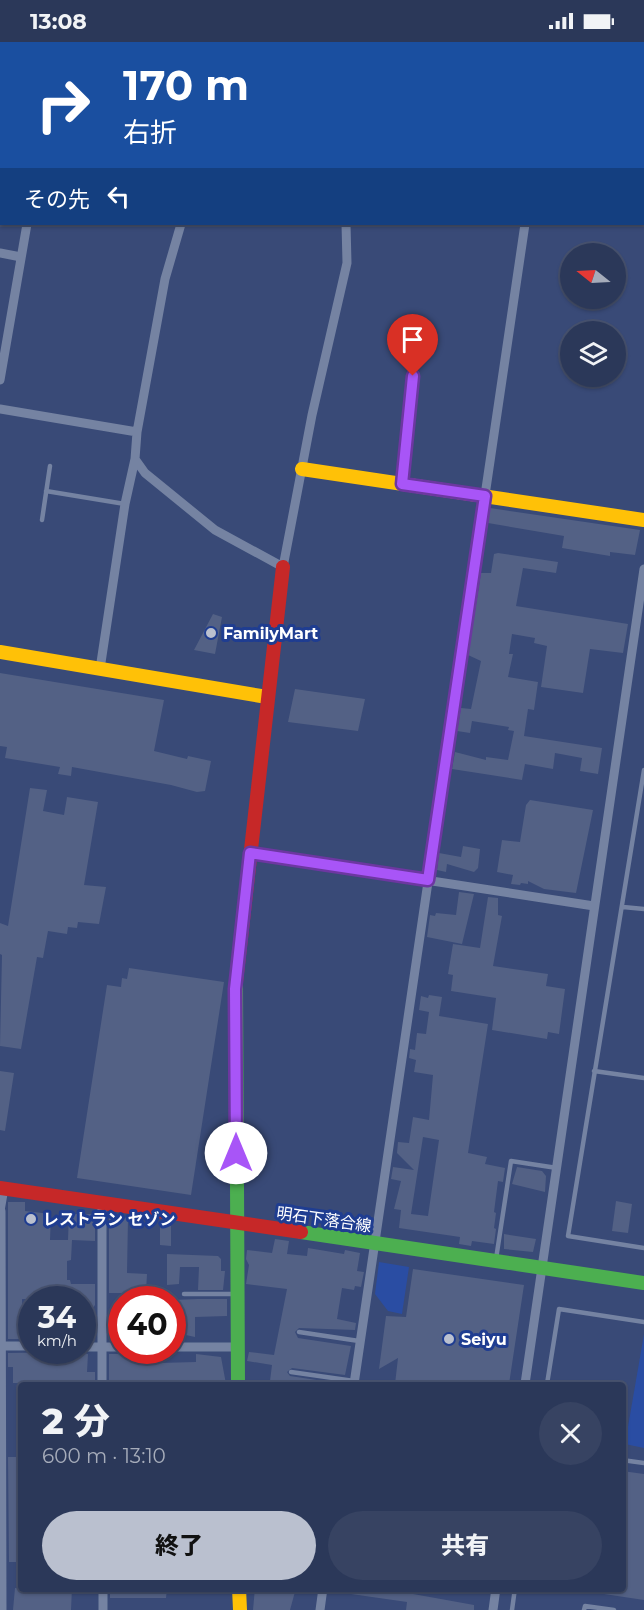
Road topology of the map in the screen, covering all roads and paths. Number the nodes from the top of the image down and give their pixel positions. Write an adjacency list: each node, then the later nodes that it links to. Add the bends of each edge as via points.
1 (27, 225): 6 (street)
2 (181, 225): 10 (street, via 165,279)
3 (346, 225): 13 (street, via 347,263)
4 (525, 225): 16 (street)
5 (0, 253): 6 (street)
6 (21, 257): 8 (street)
7 (413, 376): 14 (lane)
8 (0, 380)
9 (0, 409): 10 (street)
10 (137, 432): 11 (street)
11 (135, 459): 17 (street); 20 (street, via 145,473 215,530)
12 (50, 466): 15 (lane)
13 (302, 469): 14 (street); 20 (street)
14 (402, 484): 16 (street)
15 (46, 491): 17 (lane); 18 (lane)
16 (485, 496): 19 (street); 27 (street)
17 (125, 504): 23 (street)
18 (42, 520)
19 (644, 520)
20 (283, 567): 24 (street)
21 (644, 569): 28 (street)
22 (0, 652): 23 (street)
23 (100, 669): 24 (street)
24 (267, 697): 26 (street)
25 (644, 770): 29 (lane)
26 (250, 853): 27 (street); 37 (street, via 235,989)
27 (428, 880): 28 (street); 38 (street)
28 (594, 906): 33 (street)
29 (623, 907): 30 (lane); 31 (lane)
30 (644, 909)
31 (594, 1071): 32 (lane); 39 (lane, via 568,1236)
32 (644, 1078)
33 (556, 1168): 40 (lane, via 511,1161); 41 (street)
34 (2, 1188): 35 (street, 明石下落合線); 36 (street)
35 (102, 1204): 37 (street, 明石下落合線); 51 (street)
36 (0, 1211): 48 (street)
37 (237, 1223): 38 (street, 明石下落合線); 44 (street)
38 (374, 1243): 40 (street, 明石下落合線); 47 (street)
39 (644, 1248)
40 (496, 1261): 41 (street, 明石下落合線)
41 (542, 1268): 42 (street, 明石下落合線); 62 (street)
42 (644, 1283)
43 (186, 1294): 44 (lane)
44 (237, 1294): 54 (street)
45 (644, 1322): 63 (lane, via 559,1309)
46 (299, 1332): 47 (lane)
47 (359, 1341): 61 (street)
48 (0, 1346): 49 (street); 71 (street)
49 (18, 1346)
50 (96, 1347): 51 (street)
51 (102, 1347): 52 (street); 57 (street)
52 (108, 1347)
53 (186, 1347): 54 (street)
54 (238, 1347): 58 (street)
55 (291, 1372): 56 (lane)
56 (326, 1377): 59 (lane); 60 (lane)
57 (102, 1382)
58 (238, 1382)
59 (325, 1382)
60 (349, 1382)
61 (354, 1382)
62 (525, 1382)
63 (547, 1382)
64 (626, 1461): 65 (lane)
65 (644, 1463)
66 (103, 1592): 72 (street)
67 (239, 1592): 73 (street)
68 (322, 1592): 74 (street)
69 (495, 1592): 75 (street)
70 (515, 1592): 76 (lane)
71 (2, 1610)
72 (103, 1610)
73 (240, 1610)
74 (320, 1610)
75 (493, 1610)
76 (512, 1610)
77 (584, 1610): 78 (lane, via 585,1606)
78 (614, 1610)

